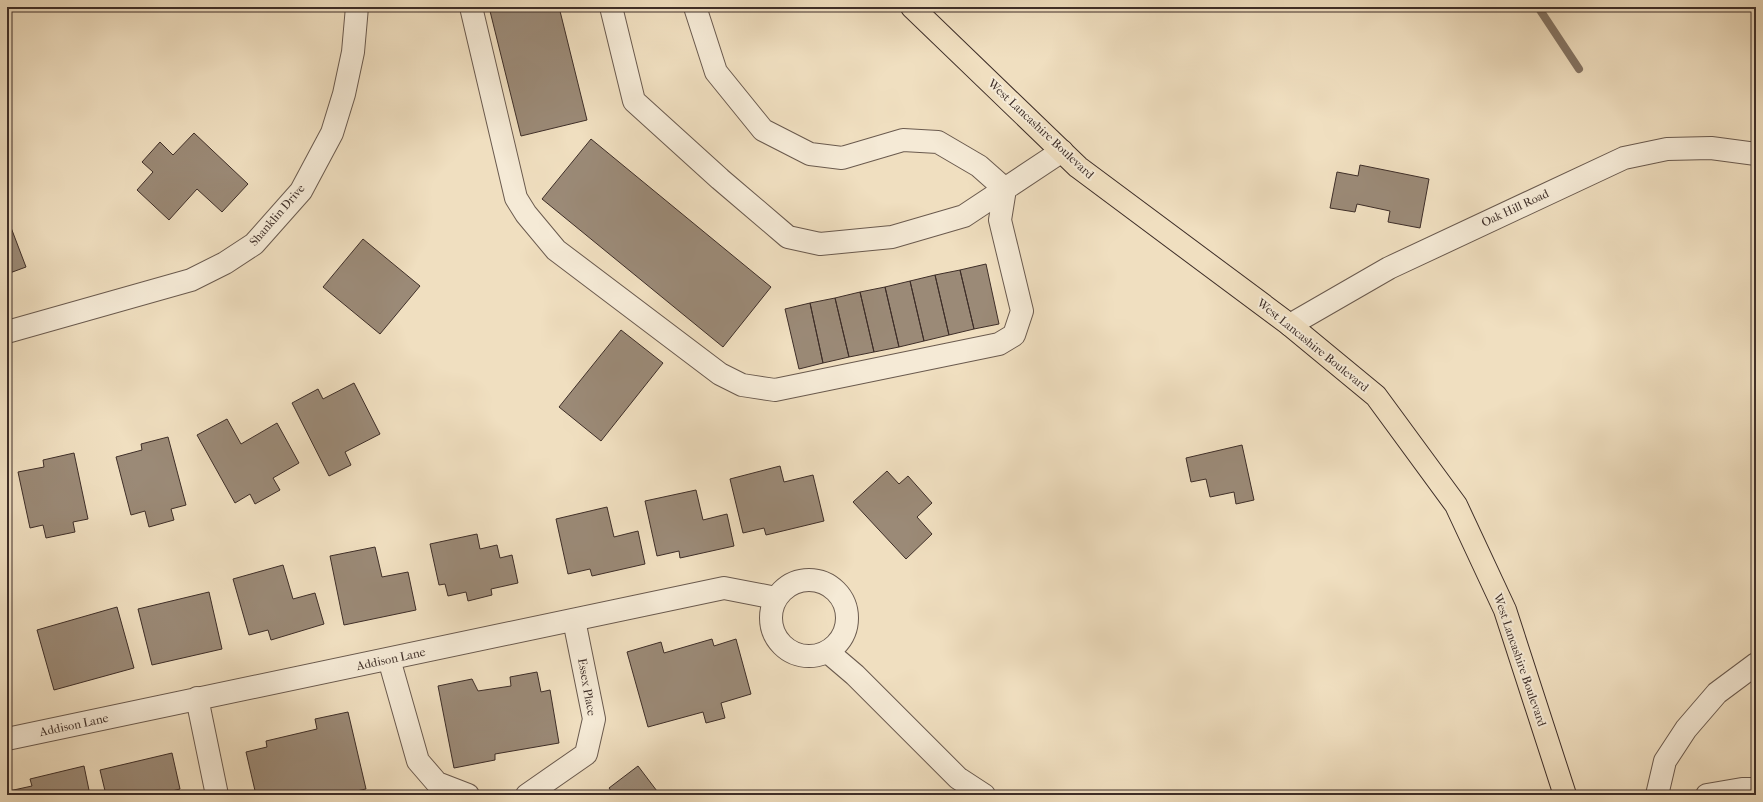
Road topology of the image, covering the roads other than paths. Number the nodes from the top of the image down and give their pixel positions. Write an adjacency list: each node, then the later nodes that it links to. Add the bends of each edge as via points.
1 (357, 7): 10 (street, Shanklin Drive, via 353,52 332,133 301,191 254,244 225,263 191,280)
2 (471, 7): 8 (street, via 516,198 526,214 556,250 720,374 742,385 775,390 999,344 1014,335 1022,311 1000,220)
3 (611, 7): 8 (street, via 634,101 788,237 820,244 892,237 964,216)
4 (695, 7): 8 (street, via 716,72 763,130 810,154 842,158 903,140 938,142 979,166)
5 (912, 7): 6 (main road, West Lancashire Boulevard)
6 (1062, 150): 8 (street); 9 (main road, West Lancashire Boulevard, via 1078,167)
7 (1756, 154): 9 (street, Oak Hill Road, via 1711,148 1667,149 1624,158 1389,268)
8 (1005, 189)
9 (1290, 325): 23 (main road, West Lancashire Boulevard, via 1376,396 1456,504 1505,610)
10 (7, 332)
11 (776, 598): 12 (street, Addison Lane, via 724,588); 13 (street, via 770,622 774,635 781,645 791,653 803,657); 13 (street, via 784,588 796,582 808,580 832,587 846,608 847,621 838,644)
12 (574, 620): 14 (street, Addison Lane); 21 (street, Essex Place, via 594,719 586,754)
13 (828, 652): 22 (street, via 855,675 958,778)
14 (389, 659): 16 (street, Addison Lane); 20 (street, via 418,761 437,783)
15 (1756, 664): 24 (street, via 1717,693 1686,730 1665,761)
16 (196, 698): 17 (street, Addison Lane); 19 (street)
17 (7, 739)
18 (1756, 789): 25 (street)
19 (217, 795)
20 (468, 795)
21 (527, 795)
22 (984, 795)
23 (1565, 795)
24 (1657, 795)
25 (1707, 795)

